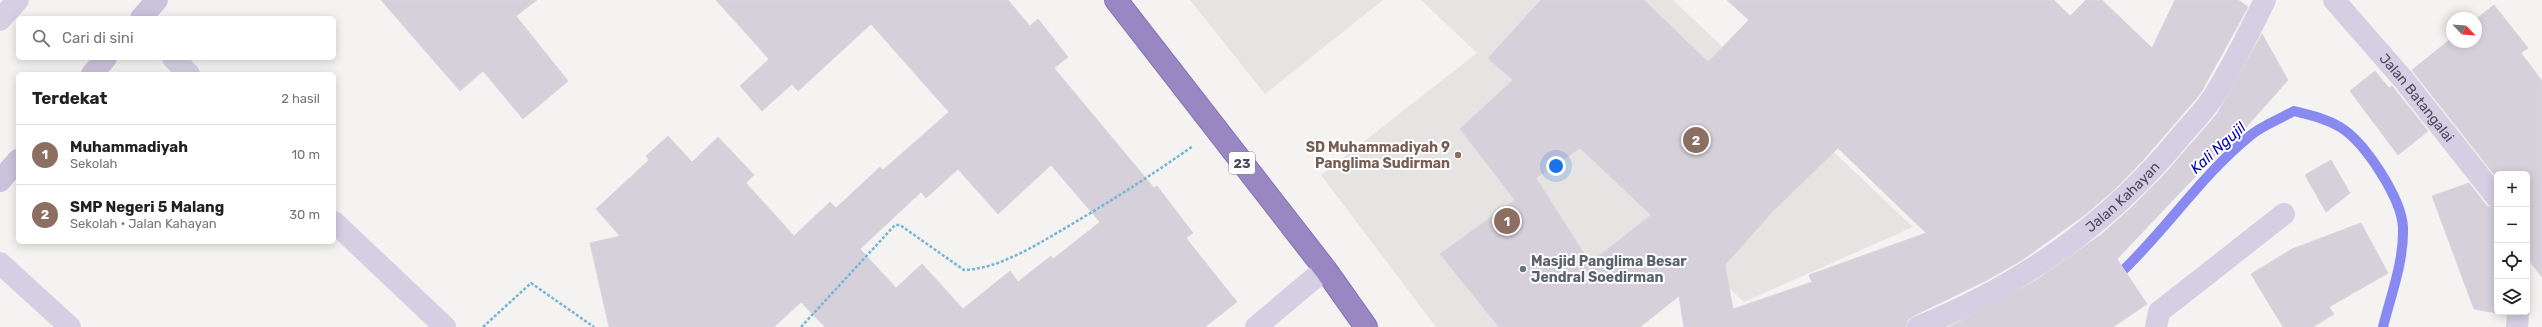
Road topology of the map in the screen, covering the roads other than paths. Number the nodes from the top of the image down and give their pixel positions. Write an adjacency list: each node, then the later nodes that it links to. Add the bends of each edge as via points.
1 (18, 0): 7 (street)
2 (157, 0): 6 (street)
3 (1116, 0): 18 (highway, 23)
4 (2265, 0): 24 (street, Jalan Kahayan, via 2241,50 2213,97 2155,169 2077,240 2020,278)
5 (2334, 0): 14 (street, Jalan Batangalai, via 2404,79)
6 (143, 16)
7 (0, 20)
8 (104, 60): 10 (street)
9 (175, 60): 11 (street)
10 (94, 72)
11 (187, 72)
12 (16, 162): 13 (street)
13 (0, 181)
14 (2494, 194)
15 (2284, 214): 25 (street, via 2158,312)
16 (336, 224): 21 (street)
17 (0, 263): 20 (street)
18 (1325, 269): 22 (street); 23 (highway, 23)
19 (2518, 315): 26 (street)
20 (70, 327)
21 (445, 327)
22 (1256, 327)
23 (1366, 327)
24 (1918, 327)
25 (2156, 327)
26 (2517, 327)

